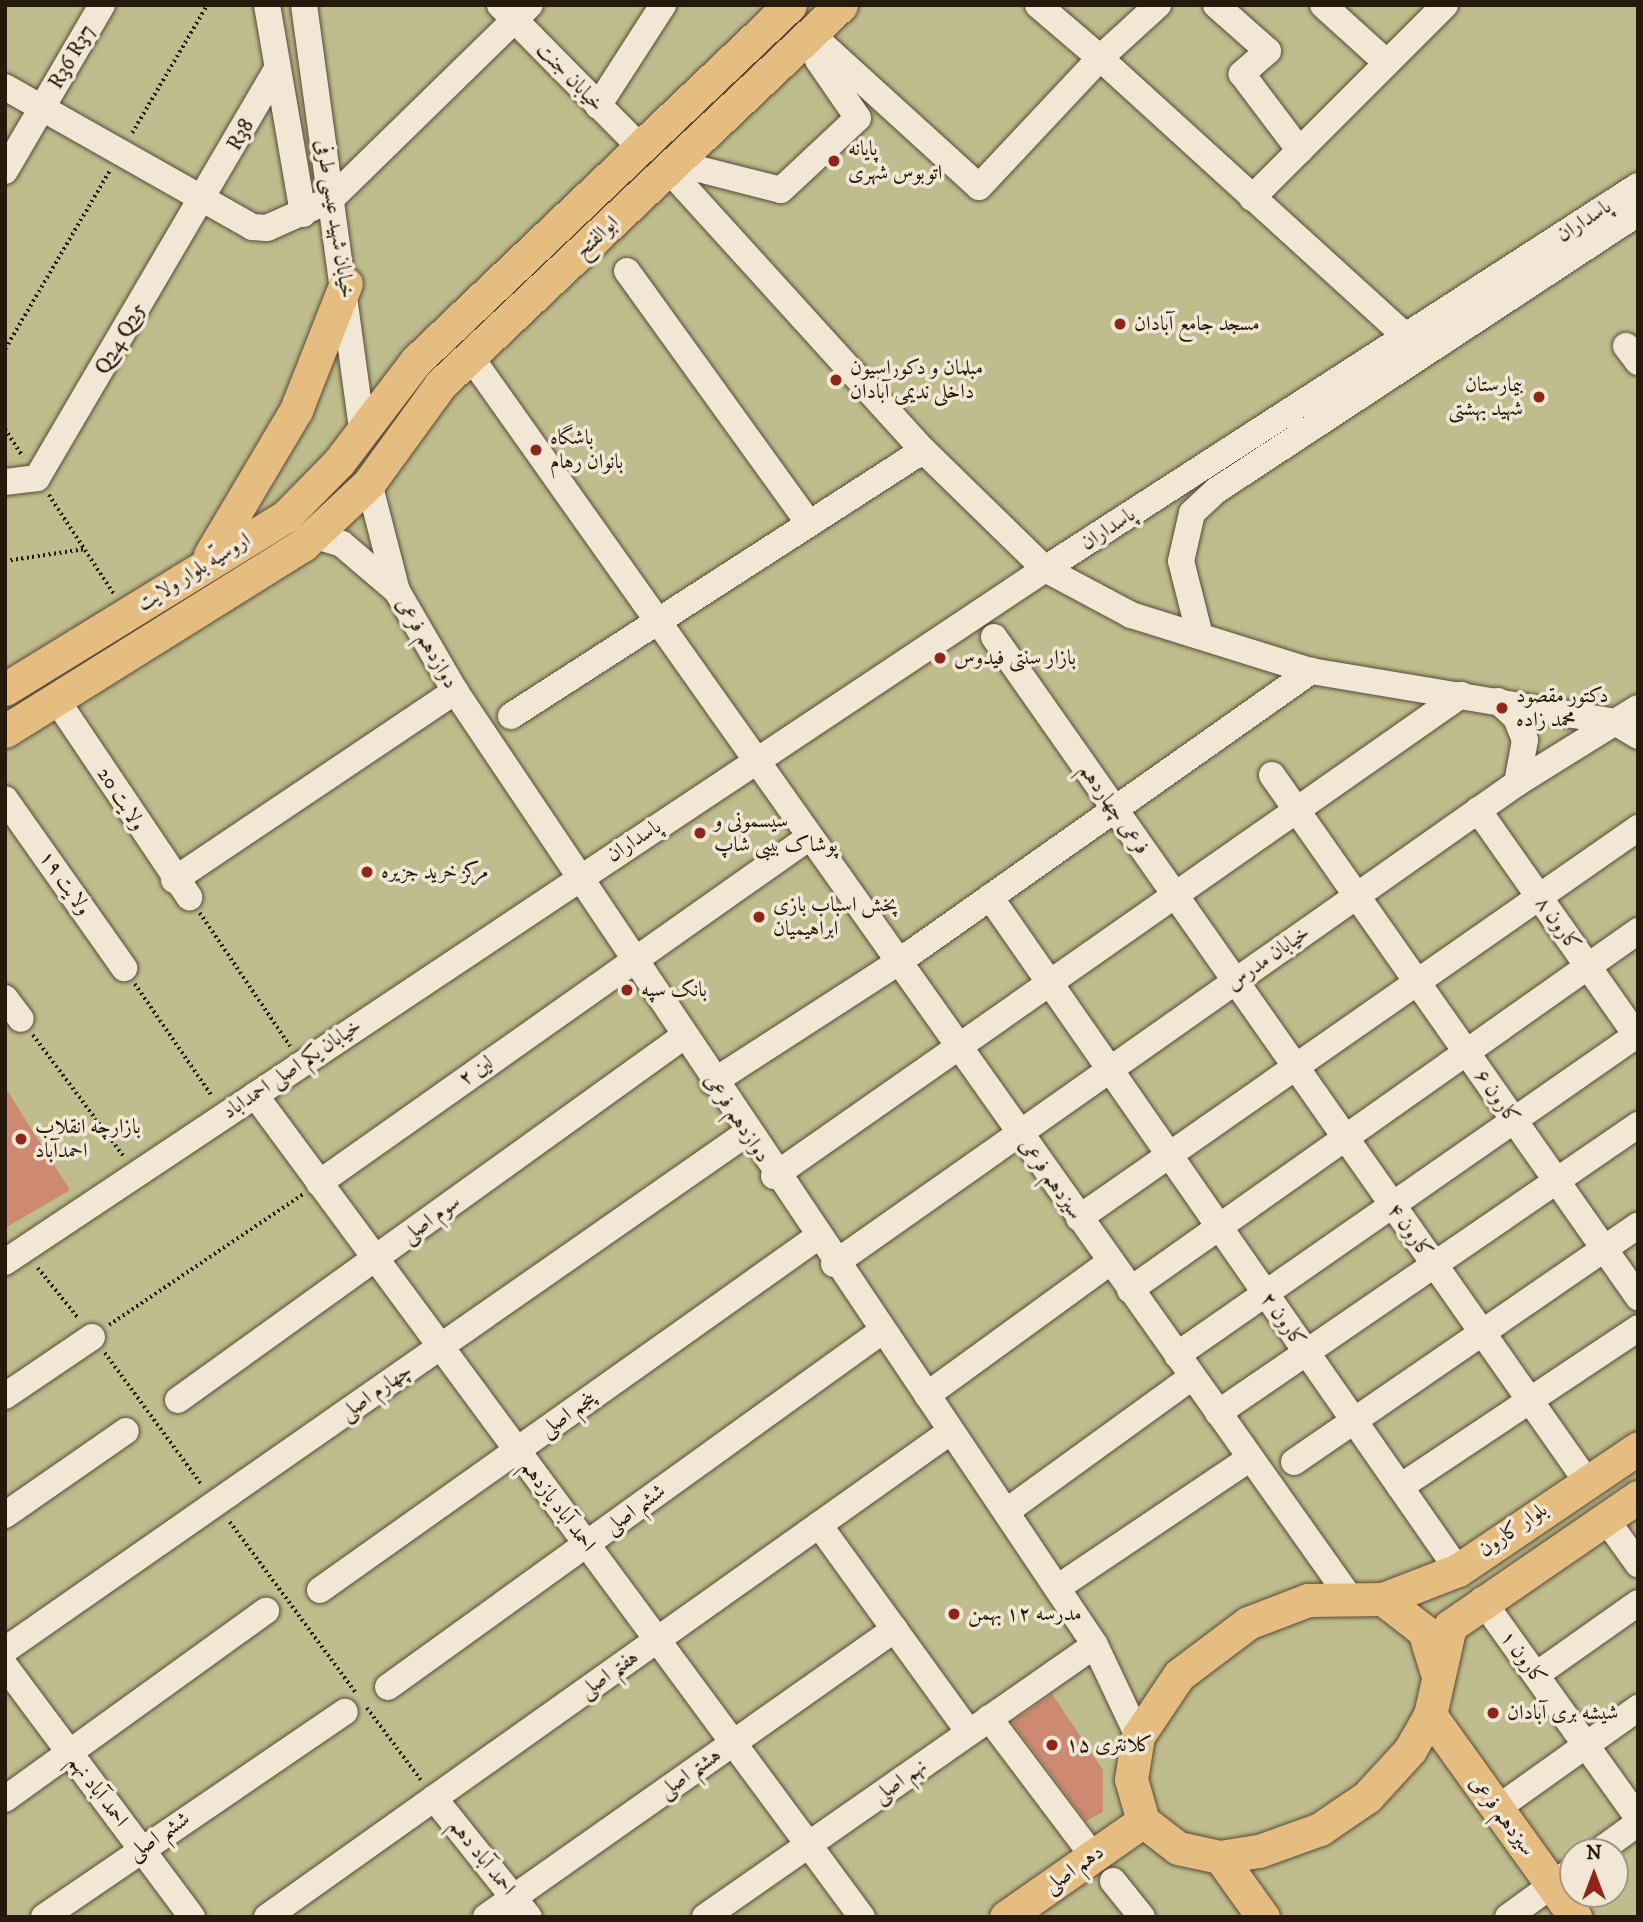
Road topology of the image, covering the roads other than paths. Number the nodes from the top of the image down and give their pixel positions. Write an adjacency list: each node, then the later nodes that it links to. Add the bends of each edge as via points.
1 (102, 5): 21 (street, R36 R37)
2 (267, 5): 17 (street)
3 (304, 5): 28 (street, خیابان شهید عیسی طرفی)
4 (663, 5): 20 (street)
5 (790, 5): 14 (main road, ابوالفتح)
6 (841, 5): 13 (main road, ابوالفتح)
7 (1038, 5): 15 (street)
8 (1158, 5): 15 (street)
9 (1216, 5): 23 (street, via 1268,51 1242,74)
10 (1323, 5): 16 (street)
11 (1442, 6): 16 (street)
12 (516, 11): 20 (street, خیابان جنت); 28 (street)
13 (811, 34): 15 (street, via 979,187); 18 (main road, ابوالفتح); 24 (street, via 818,60 858,118 781,190)
14 (743, 51): 18 (main road); 22 (main road, ابوالفتح)
15 (1100, 58): 27 (street)
16 (1387, 63): 23 (street)
17 (277, 69): 29 (street, R38); 31 (street)
18 (767, 76): 24 (main road, ابوالفتح)
19 (5, 87): 21 (street)
20 (598, 106): 22 (street, خیابان جنت)
21 (43, 108): 25 (street, R36 R37); 29 (street)
22 (641, 148): 36 (main road, ابوالفتح, via 416,361)
23 (1300, 151): 27 (street)
24 (672, 166): 35 (main road, ابوالفتح); 37 (street)
25 (5, 171)
26 (1638, 186): 34 (street, پاسداران)
27 (1252, 198): 34 (street)
28 (331, 200): 31 (street); 33 (street, خیابان شهید عیسی طرفی)
29 (205, 201): 31 (street, via 251,227); 38 (street, Q24 Q25, via 37,478)
30 (1638, 213): 46 (street, پاسداران, via 1217,490 1192,513 1181,561)
31 (303, 214)
32 (627, 271): 40 (street)
33 (346, 283): 36 (street, خیابان شهید عیسی طرفی); 42 (main road, via 276,450)
34 (1407, 337): 43 (street, پاسداران)
35 (470, 356): 39 (main road, ابوالفتح, via 413,417); 45 (street, سیزدهم فرعی)
36 (363, 432): 39 (main road); 42 (main road, اروسیّه بلوار ولایت, via 286,516)
37 (923, 450): 40 (street); 43 (street)
38 (5, 482)
39 (369, 483): 41 (main road, اروسیّه بلوار ولایت); 44 (street, دوازدهم فرعی)
40 (809, 523): 45 (street)
41 (313, 536): 44 (street, via 342,544); 53 (main road, اروسیّه بلوار ولایت)
42 (203, 564): 49 (main road, اروسیّه بلوار ولایت)
43 (1045, 569): 46 (street, via 1131,615); 59 (street, پاسداران)
44 (397, 591): 50 (street, دوازدهم فرعی)
45 (655, 621): 55 (street); 59 (street, سیزدهم فرعی)
46 (1200, 636): 48 (street)
47 (994, 637): 63 (street, فرعی چهاردهم)
48 (1311, 671): 51 (street); 63 (street)
49 (12, 685): 53 (main road, via 23,699)
50 (455, 691): 53 (street, ولایت 20, via 182,888); 68 (street, دوازدهم فرعی)
51 (1461, 695): 52 (street); 64 (street)
52 (1498, 701): 56 (street); 61 (street, via 1516,718 1525,740)
53 (47, 704): 57 (main road, اروسیّه بلوار ولایت)
54 (1638, 708): 56 (street, خیابان مدرس)
55 (510, 716)
56 (1615, 722): 58 (street); 61 (street, خیابان مدرس)
57 (5, 731)
58 (1638, 736)
59 (754, 763): 67 (street, سیزدهم فرعی); 68 (street, پاسداران)
60 (1272, 775): 64 (street, کارون ۶)
61 (1517, 783): 65 (street, خیابان مدرس)
62 (5, 799): 77 (street, ولایت ۱۹)
63 (1114, 809): 69 (street, فرعی چهاردهم); 71 (street)
64 (1297, 810): 69 (street); 70 (street, کارون ۶)
65 (1478, 810): 70 (street, خیابان مدرس); 72 (street, کارون ۸)
66 (1638, 828): 72 (street)
67 (808, 838): 74 (street, لین ۲); 75 (street, سیزدهم فرعی)
68 (580, 876): 74 (street, دوازدهم فرعی); 90 (street, خیابان یکم اصلی احمداباد)
69 (1175, 896): 78 (street); 79 (street, فرعی چهاردهم)
70 (1357, 896): 79 (street, خیابان مدرس); 80 (street, کارون ۶)
71 (990, 897): 75 (street); 78 (street, کارون ۲)
72 (1539, 897): 76 (street, کارون ۸); 80 (street)
73 (1638, 931): 76 (street)
74 (634, 959): 84 (street, دوازدهم فرعی); 99 (street, لین ۲)
75 (897, 962): 85 (street, سیزدهم فرعی); 89 (street)
76 (1588, 966): 83 (street, کارون ۸); 86 (street)
77 (124, 968)
78 (1051, 982): 85 (street); 88 (street, کارون ۲)
79 (1235, 982): 87 (street, کارون ۴); 88 (street, خیابان مدرس)
80 (1417, 982): 86 (street, کارون ۶); 87 (street)
81 (5, 998): 82 (street)
82 (22, 1019)
83 (1637, 1035): 91 (street)
84 (684, 1036): 89 (street, دوازدهم فرعی); 106 (street, سوم اصلی)
85 (957, 1048): 94 (street, سیزدهم فرعی); 97 (street)
86 (1466, 1052): 91 (street, کارون ۶); 95 (street)
87 (1295, 1067): 95 (street, کارون ۴); 96 (street)
88 (1109, 1070): 94 (street, خیابان مدرس); 96 (street, کارون ۲)
89 (713, 1082): 93 (street, دوازدهم فرعی)
90 (255, 1096): 99 (street, احمد آباد یازدهم); 107 (street, خیابان یکم اصلی احمداباد)
91 (1514, 1120): 98 (street, کارون ۶); 100 (street)
92 (1638, 1125): 98 (street)
93 (747, 1133): 97 (street, دوازدهم فرعی); 118 (street, چهارم اصلی)
94 (1019, 1134): 101 (street, سیزدهم فرعی); 109 (street, خیابان مدرس)
95 (1345, 1138): 100 (street, کارون ۴); 103 (street)
96 (1168, 1155): 101 (street); 103 (street, کارون ۲)
97 (774, 1176): 104 (street, دوازدهم فرعی)
98 (1556, 1181): 105 (street, کارون ۶); 110 (street)
99 (319, 1183): 106 (street, احمد آباد یازدهم)
100 (1392, 1205): 110 (street, کارون ۴); 112 (street)
101 (1079, 1218): 108 (street, سیزدهم فرعی)
102 (1638, 1226): 105 (street)
103 (1219, 1227): 111 (street); 112 (street, کارون ۲)
104 (817, 1238): 109 (street, دوازدهم فرعی); 131 (street, پنجم اصلی)
105 (1604, 1249): 113 (street, کارون ۶); 116 (street)
106 (376, 1259): 118 (street, احمد آباد یازدهم); 124 (street, سوم اصلی)
107 (5, 1262)
108 (1110, 1262): 111 (street, سیزدهم فرعی); 122 (street)
109 (834, 1264): 115 (street, دوازدهم فرعی)
110 (1434, 1265): 116 (street, کارون ۴); 119 (street)
111 (1130, 1290): 120 (street, سیزدهم فرعی)
112 (1265, 1293): 119 (street, کارون ۲); 120 (street)
113 (1638, 1297)
114 (1638, 1328): 125 (street)
115 (882, 1331): 122 (street, دوازدهم فرعی); 141 (street, ششم اصلی)
116 (1482, 1333): 125 (street, کارون ۴); 127 (street)
117 (92, 1336): 123 (street)
118 (440, 1347): 131 (street, احمد آباد یازدهم); 154 (street, چهارم اصلی)
119 (1306, 1352): 126 (street); 127 (street, کارون ۲)
120 (1177, 1355): 121 (street, سیزدهم فرعی)
121 (1192, 1377): 126 (street, سیزدهم فرعی); 137 (street)
122 (927, 1395): 129 (street, دوازدهم فرعی)
123 (5, 1396)
124 (178, 1400)
125 (1529, 1401): 134 (street, کارون ۴); 135 (street)
126 (1218, 1413): 132 (street, سیزدهم فرعی)
127 (1354, 1421): 133 (street); 135 (street, کارون ۲)
128 (126, 1431): 138 (street)
129 (951, 1431): 137 (street, دوازدهم فرعی); 140 (street, هفتم اصلی)
130 (1638, 1448): 134 (main road, بلوار کارون)
131 (517, 1450): 141 (street, احمد آباد یازدهم); 145 (street, پنجم اصلی)
132 (1249, 1459): 144 (street); 146 (street, سیزدهم فرعی)
133 (1294, 1462)
134 (1585, 1479): 143 (main road, بلوار کارون)
135 (1400, 1487): 143 (street, کارون ۲)
136 (1638, 1497): 139 (main road, بلوار کارون)
137 (1007, 1511): 144 (street, دوازدهم فرعی)
138 (5, 1515)
139 (1605, 1518): 142 (street); 148 (main road, بلوار کارون)
140 (819, 1525): 151 (street); 152 (street, هفتم اصلی)
141 (586, 1544): 152 (street, احمد آباد یازدهم); 158 (street, ششم اصلی)
142 (1638, 1564)
143 (1458, 1570): 147 (main road, بلوار کارون)
144 (1057, 1588): 153 (street, دوازدهم فرعی)
145 (320, 1590)
146 (1348, 1595): 147 (main road); 163 (main road, via 1275,1610 1201,1654 1157,1702)
147 (1382, 1599): 156 (main road, via 1424,1631)
148 (1482, 1600): 156 (main road, بلوار کارون, via 1450,1626); 157 (street, کارون ۱)
149 (1638, 1603): 157 (street)
150 (266, 1611): 166 (street)
151 (895, 1629): 162 (street); 164 (street, هشتم اصلی)
152 (657, 1640): 164 (street, احمد آباد یازدهم); 167 (street, هفتم اصلی)
153 (1094, 1645): 162 (street, نهم اصلی); 163 (street, دوازدهم فرعی)
154 (5, 1650)
155 (5, 1666): 166 (street, احمد آباد نهم)
156 (1437, 1673): 161 (main road, بلوار کارون)
157 (1536, 1675): 165 (street, کارون ۱)
158 (388, 1687)
159 (1638, 1708): 165 (street)
160 (345, 1712): 174 (street, ششم اصلی)
161 (1430, 1715): 169 (main road, سیزدهم فرعی); 175 (main road, via 1389,1776 1320,1829 1259,1852)
162 (979, 1725): 173 (street, نهم اصلی); 176 (street)
163 (1138, 1736): 171 (main road, via 1130,1779)
164 (733, 1743): 173 (street, احمد آباد یازدهم); 179 (street, هشتم اصلی)
165 (1586, 1745): 169 (street); 170 (street, کارون ۱)
166 (70, 1753): 168 (street); 174 (street, احمد آباد نهم)
167 (434, 1798): 179 (street, احمد آباد دهم); 182 (street, هفتم اصلی)
168 (5, 1799)
169 (1495, 1810): 177 (main road, سیزدهم فرعی)
170 (1638, 1820): 172 (street)
171 (1143, 1821): 175 (main road, via 1178,1848); 176 (main road, دهم اصلی)
172 (1616, 1838)
173 (809, 1844): 184 (street, نهم اصلی); 185 (street, احمد آباد یازدهم)
174 (141, 1848): 180 (street, ششم اصلی); 181 (street, احمد آباد نهم)
175 (1220, 1857): 188 (main road)
176 (1103, 1868): 186 (main road, دهم اصلی); 187 (street)
177 (1559, 1872)
178 (1559, 1881): 189 (street)
179 (522, 1907): 183 (street, هشتم اصلی)
180 (44, 1917)
181 (192, 1917)
182 (267, 1917)
183 (486, 1917)
184 (705, 1917)
185 (862, 1917)
186 (1006, 1917)
187 (1142, 1917)
188 (1264, 1917)
189 (1508, 1917)

